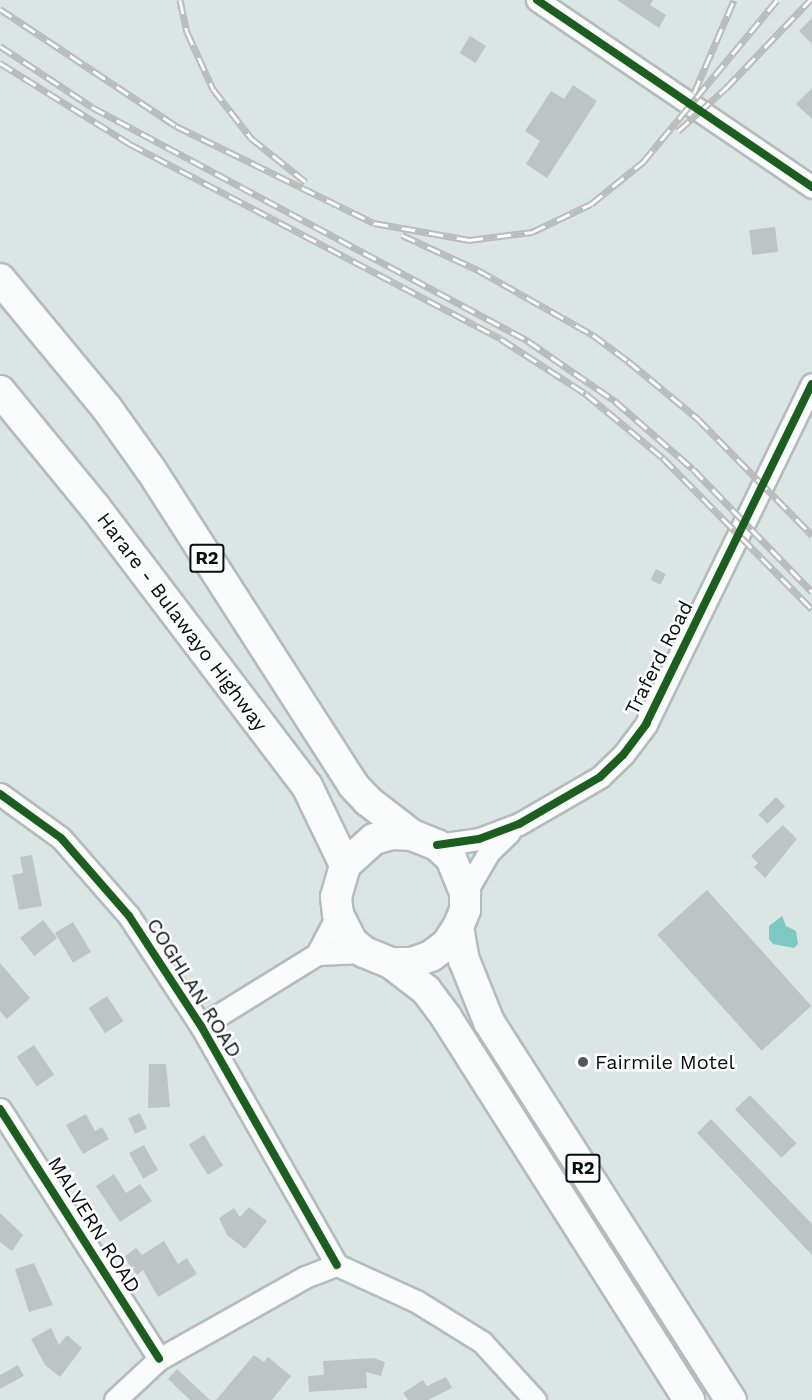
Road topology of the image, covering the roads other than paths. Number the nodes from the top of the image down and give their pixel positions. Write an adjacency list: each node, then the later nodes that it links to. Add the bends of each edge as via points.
1 (537, 0): 2 (street)
2 (812, 187)
3 (0, 279): 8 (highway, R2, via 106,407 151,470 353,785 368,801)
4 (812, 384): 7 (street, Traferd Road, via 646,724 600,777)
5 (0, 391): 9 (highway, Harare - Bulawayo Highway, via 95,507 307,786)
6 (0, 794): 16 (street, COGHLAN ROAD, via 60,838 129,916)
7 (519, 824): 8 (street, Traferd Road, via 479,839); 10 (street, Traferd Road, via 489,852)
8 (424, 840): 9 (highway, via 374,839); 10 (highway, R2, via 451,858)
9 (345, 865): 11 (highway, via 336,897)
10 (465, 893): 12 (highway, R2, via 465,910)
11 (338, 914): 13 (highway, R2, via 348,935); 14 (street)
12 (458, 927): 15 (highway, R2, via 447,944 430,956 412,963); 23 (highway, R2, via 472,988 489,1022)
13 (364, 952): 14 (street); 15 (highway, R2)
14 (317, 954): 16 (street)
15 (391, 963): 22 (highway, R2, via 426,990 446,1017)
16 (201, 1026): 18 (street, COGHLAN ROAD)
17 (0, 1108): 19 (street, MALVERN ROAD)
18 (337, 1265): 19 (street, via 305,1277); 21 (street, via 416,1301 482,1342)
19 (159, 1359): 20 (street)
20 (115, 1400)
21 (535, 1400)
22 (689, 1400)
23 (731, 1400)

